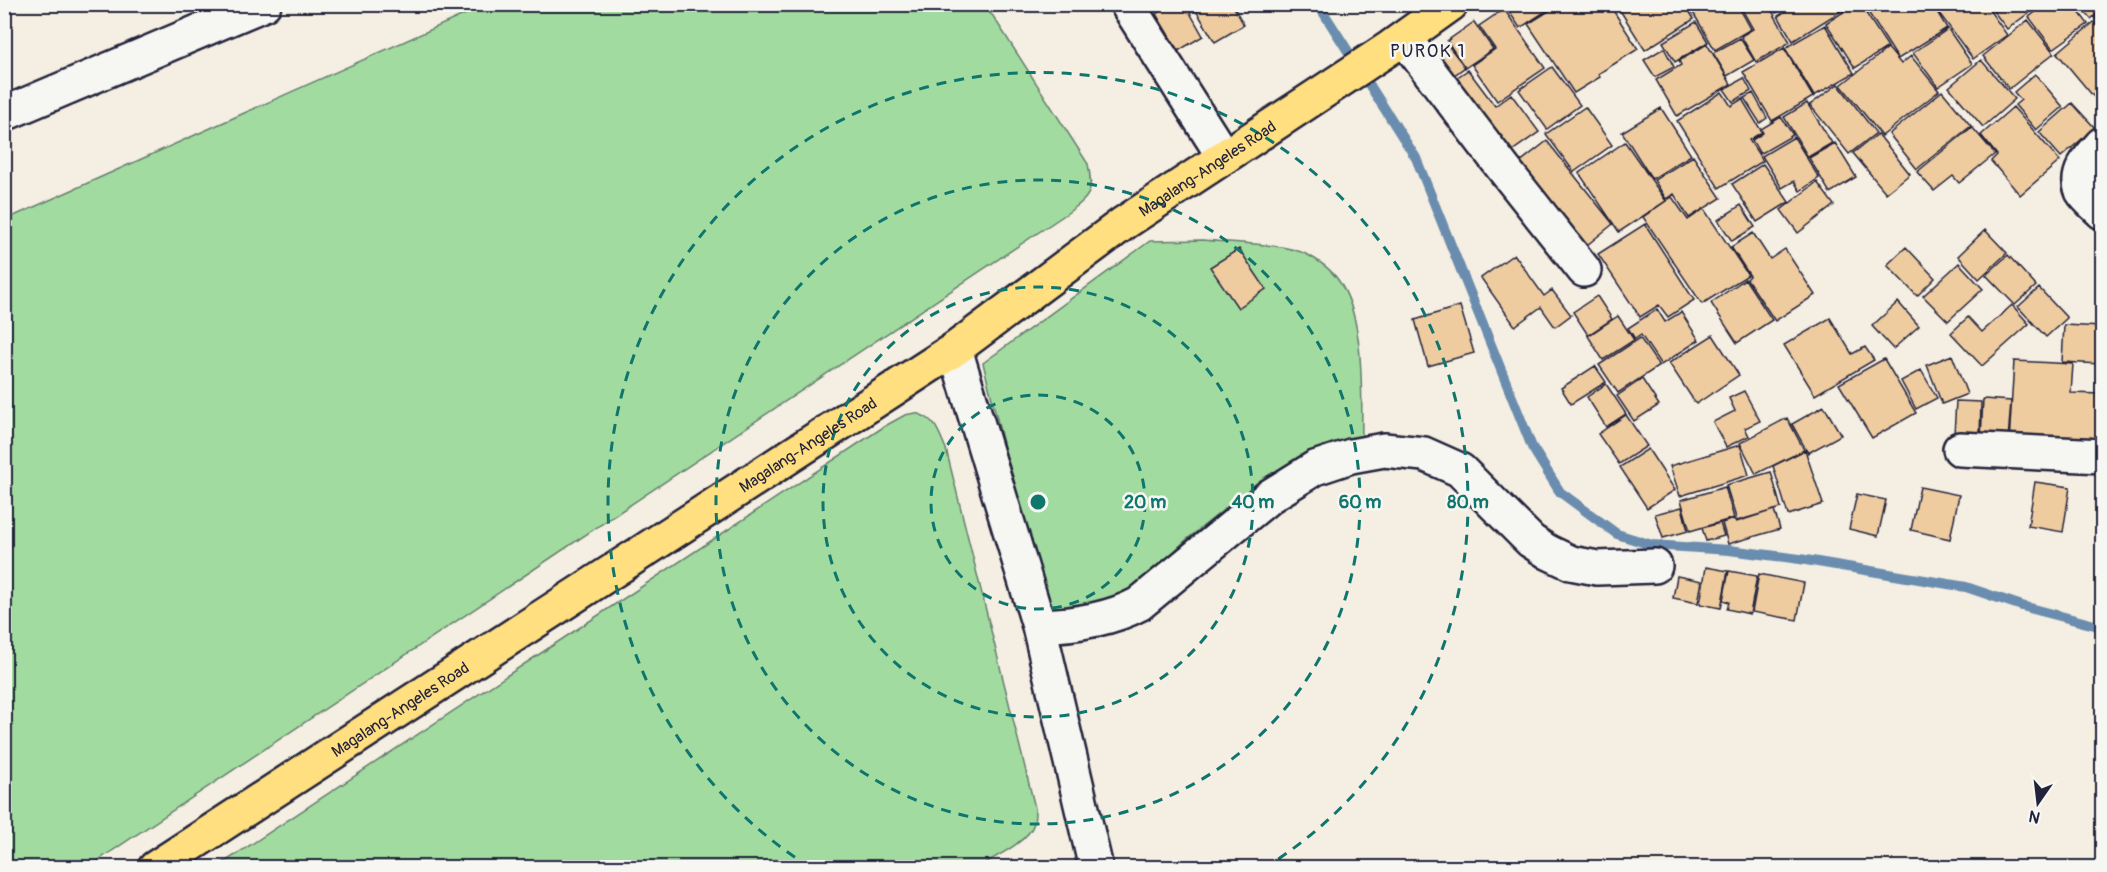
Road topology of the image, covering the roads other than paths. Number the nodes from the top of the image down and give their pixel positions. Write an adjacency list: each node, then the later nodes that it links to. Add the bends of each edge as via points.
1 (264, 4): 5 (street)
2 (1127, 4): 7 (street)
3 (1451, 4): 4 (main road, Magalang-Angeles Road)
4 (1397, 42): 7 (main road, Magalang-Angeles Road); 9 (street)
5 (4, 114)
6 (2103, 144): 8 (street, via 2089,158 2079,178 2083,191)
7 (1224, 157): 10 (main road, Magalang-Angeles Road, via 1124,223)
8 (2103, 212)
9 (1584, 270)
10 (955, 349): 14 (street); 15 (main road, Magalang-Angeles Road)
11 (1960, 449): 12 (street)
12 (2103, 456)
13 (1656, 566): 14 (street, via 1597,568 1571,563 1531,542 1460,470 1424,454 1384,450 1315,468 1270,496 1139,604 1121,614)
14 (1039, 626): 16 (street)
15 (154, 867)
16 (1096, 867)

